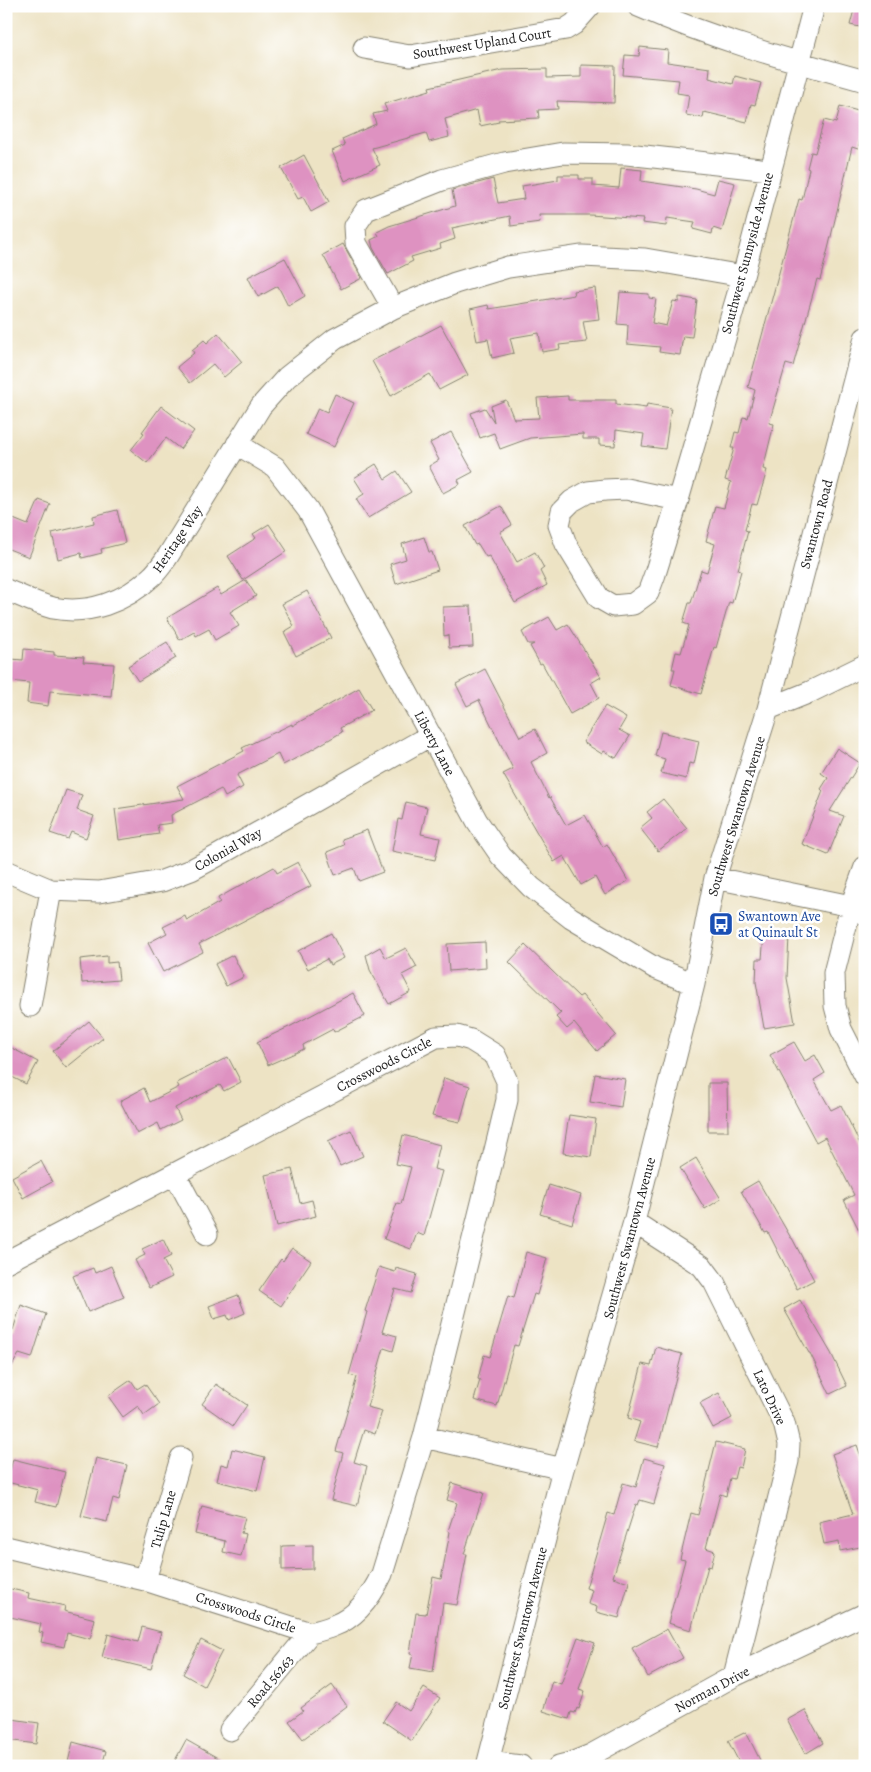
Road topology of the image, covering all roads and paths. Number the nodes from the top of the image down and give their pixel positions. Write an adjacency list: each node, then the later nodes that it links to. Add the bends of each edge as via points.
1 (590, 6): 4 (street, Southwest Upland Court, via 566,29 410,56)
2 (638, 6): 5 (street, via 664,18)
3 (814, 6): 5 (street, Southwest Sunnyside Avenue)
4 (364, 48)
5 (800, 63): 6 (street); 7 (street, Southwest Sunnyside Avenue)
6 (865, 81)
7 (770, 170): 8 (street, Southwest Sunnyside Avenue); 9 (street, via 627,154 564,153 504,163 442,180 366,210 355,226 356,243)
8 (743, 276): 9 (street, Heritage Way, via 645,259 582,256 508,267 455,283); 12 (street, Southwest Sunnyside Avenue)
9 (393, 308): 11 (street, Heritage Way, via 335,339 287,377 261,406)
10 (865, 338): 15 (street, Swantown Road)
11 (237, 444): 13 (street, Heritage Way, via 168,556 152,577 127,596 100,607 66,610); 16 (street, Liberty Lane, via 275,467 296,491)
12 (678, 500): 12 (street, Southwest Sunnyside Avenue, via 648,593 633,604 613,606 599,598 566,544 559,525 562,512 572,501 588,492 605,490 626,489)
13 (6, 590)
14 (865, 665): 15 (street)
15 (768, 709): 19 (street, Southwest Swantown Avenue)
16 (431, 735): 20 (street, Colonial Way, via 191,870 162,881 99,892); 22 (street, Liberty Lane, via 477,820 501,856 530,887 572,918 654,968)
17 (865, 867): 21 (street)
18 (6, 871): 20 (street, Colonial Way)
19 (715, 878): 21 (street); 22 (street, Southwest Swantown Avenue)
20 (51, 890): 23 (street)
21 (858, 910): 24 (street, via 834,973 835,1006 841,1029)
22 (694, 984): 26 (street, Southwest Swantown Avenue)
23 (30, 1006)
24 (865, 1076)
25 (175, 1174): 27 (street); 28 (street, Crosswoods Circle); 29 (street, Crosswoods Circle, via 436,1037 457,1036 471,1040 495,1055 507,1082 507,1100)
26 (634, 1222): 31 (street, Southwest Swantown Avenue); 36 (street, Lato Drive, via 702,1266 714,1282 784,1423 789,1444 788,1461)
27 (207, 1234)
28 (6, 1262)
29 (424, 1437): 31 (street); 35 (street, Crosswoods Circle, via 382,1574 372,1594 335,1626)
30 (181, 1458): 33 (street, Tulip Lane)
31 (563, 1469): 38 (street, Southwest Swantown Avenue)
32 (6, 1547): 33 (street, Crosswoods Circle)
33 (145, 1580): 35 (street, Crosswoods Circle)
34 (865, 1614): 36 (street, Norman Drive)
35 (310, 1633): 37 (street, Road 56263)
36 (734, 1676): 40 (street, Norman Drive, via 591,1755)
37 (230, 1730)
38 (488, 1764): 39 (street)
39 (520, 1766)
40 (559, 1766)

